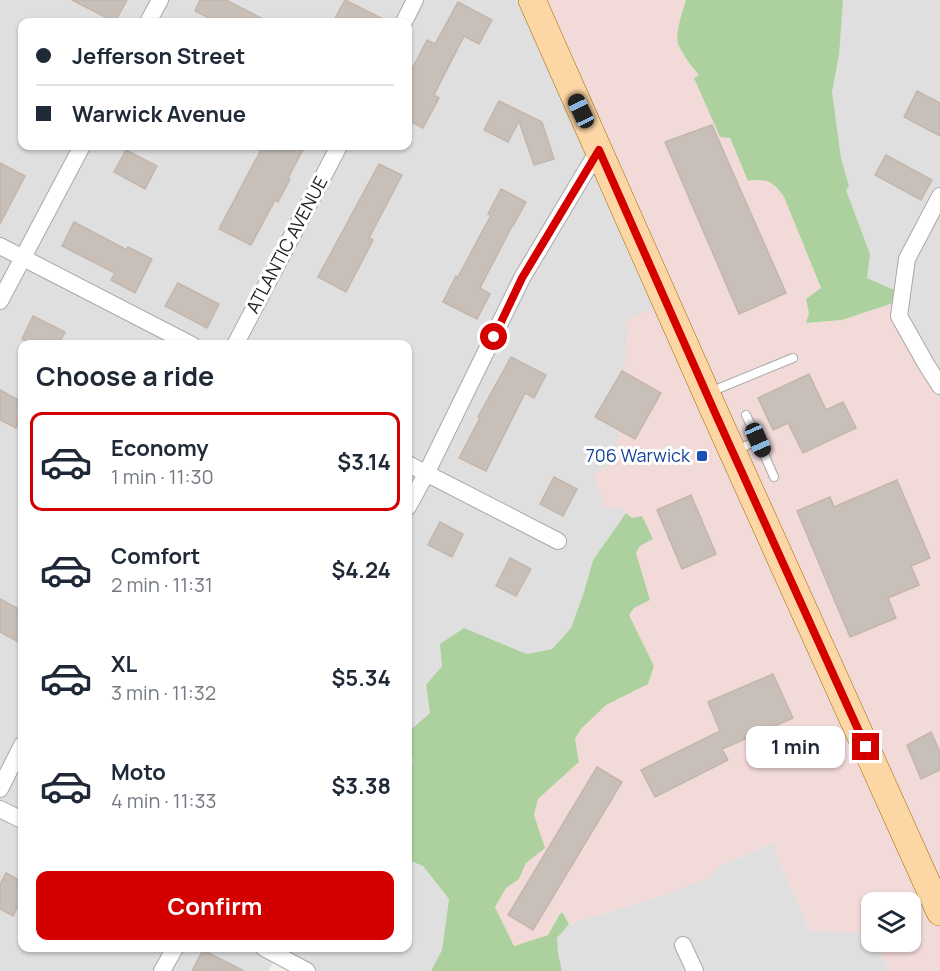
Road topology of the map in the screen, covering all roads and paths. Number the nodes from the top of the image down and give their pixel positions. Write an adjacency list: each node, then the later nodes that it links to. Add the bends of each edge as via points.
1 (160, 0): 4 (street)
2 (416, 0): 5 (street)
3 (532, 0): 8 (main road)
4 (150, 18)
5 (406, 18)
6 (80, 150): 11 (street)
7 (337, 150): 14 (street, ATLANTIC AVENUE)
8 (599, 150): 17 (main road); 22 (street, via 522,278)
9 (940, 196): 16 (street, via 907,259 899,316)
10 (0, 246): 11 (street)
11 (22, 258): 12 (street); 13 (street)
12 (0, 301)
13 (182, 340)
14 (238, 340)
15 (793, 358): 17 (lane)
16 (940, 386)
17 (706, 394): 20 (main road)
18 (746, 415): 19 (lane)
19 (758, 440): 20 (lane); 23 (lane)
20 (732, 452): 30 (main road)
21 (412, 466): 22 (street)
22 (426, 474): 24 (street); 25 (street)
23 (774, 477)
24 (412, 500)
25 (558, 541)
26 (18, 753): 27 (street)
27 (0, 789)
28 (0, 809): 29 (street)
29 (18, 818)
30 (940, 912)
31 (683, 945): 36 (street)
32 (173, 952): 34 (street)
33 (271, 952): 35 (street)
34 (162, 971)
35 (307, 971)
36 (695, 971)

